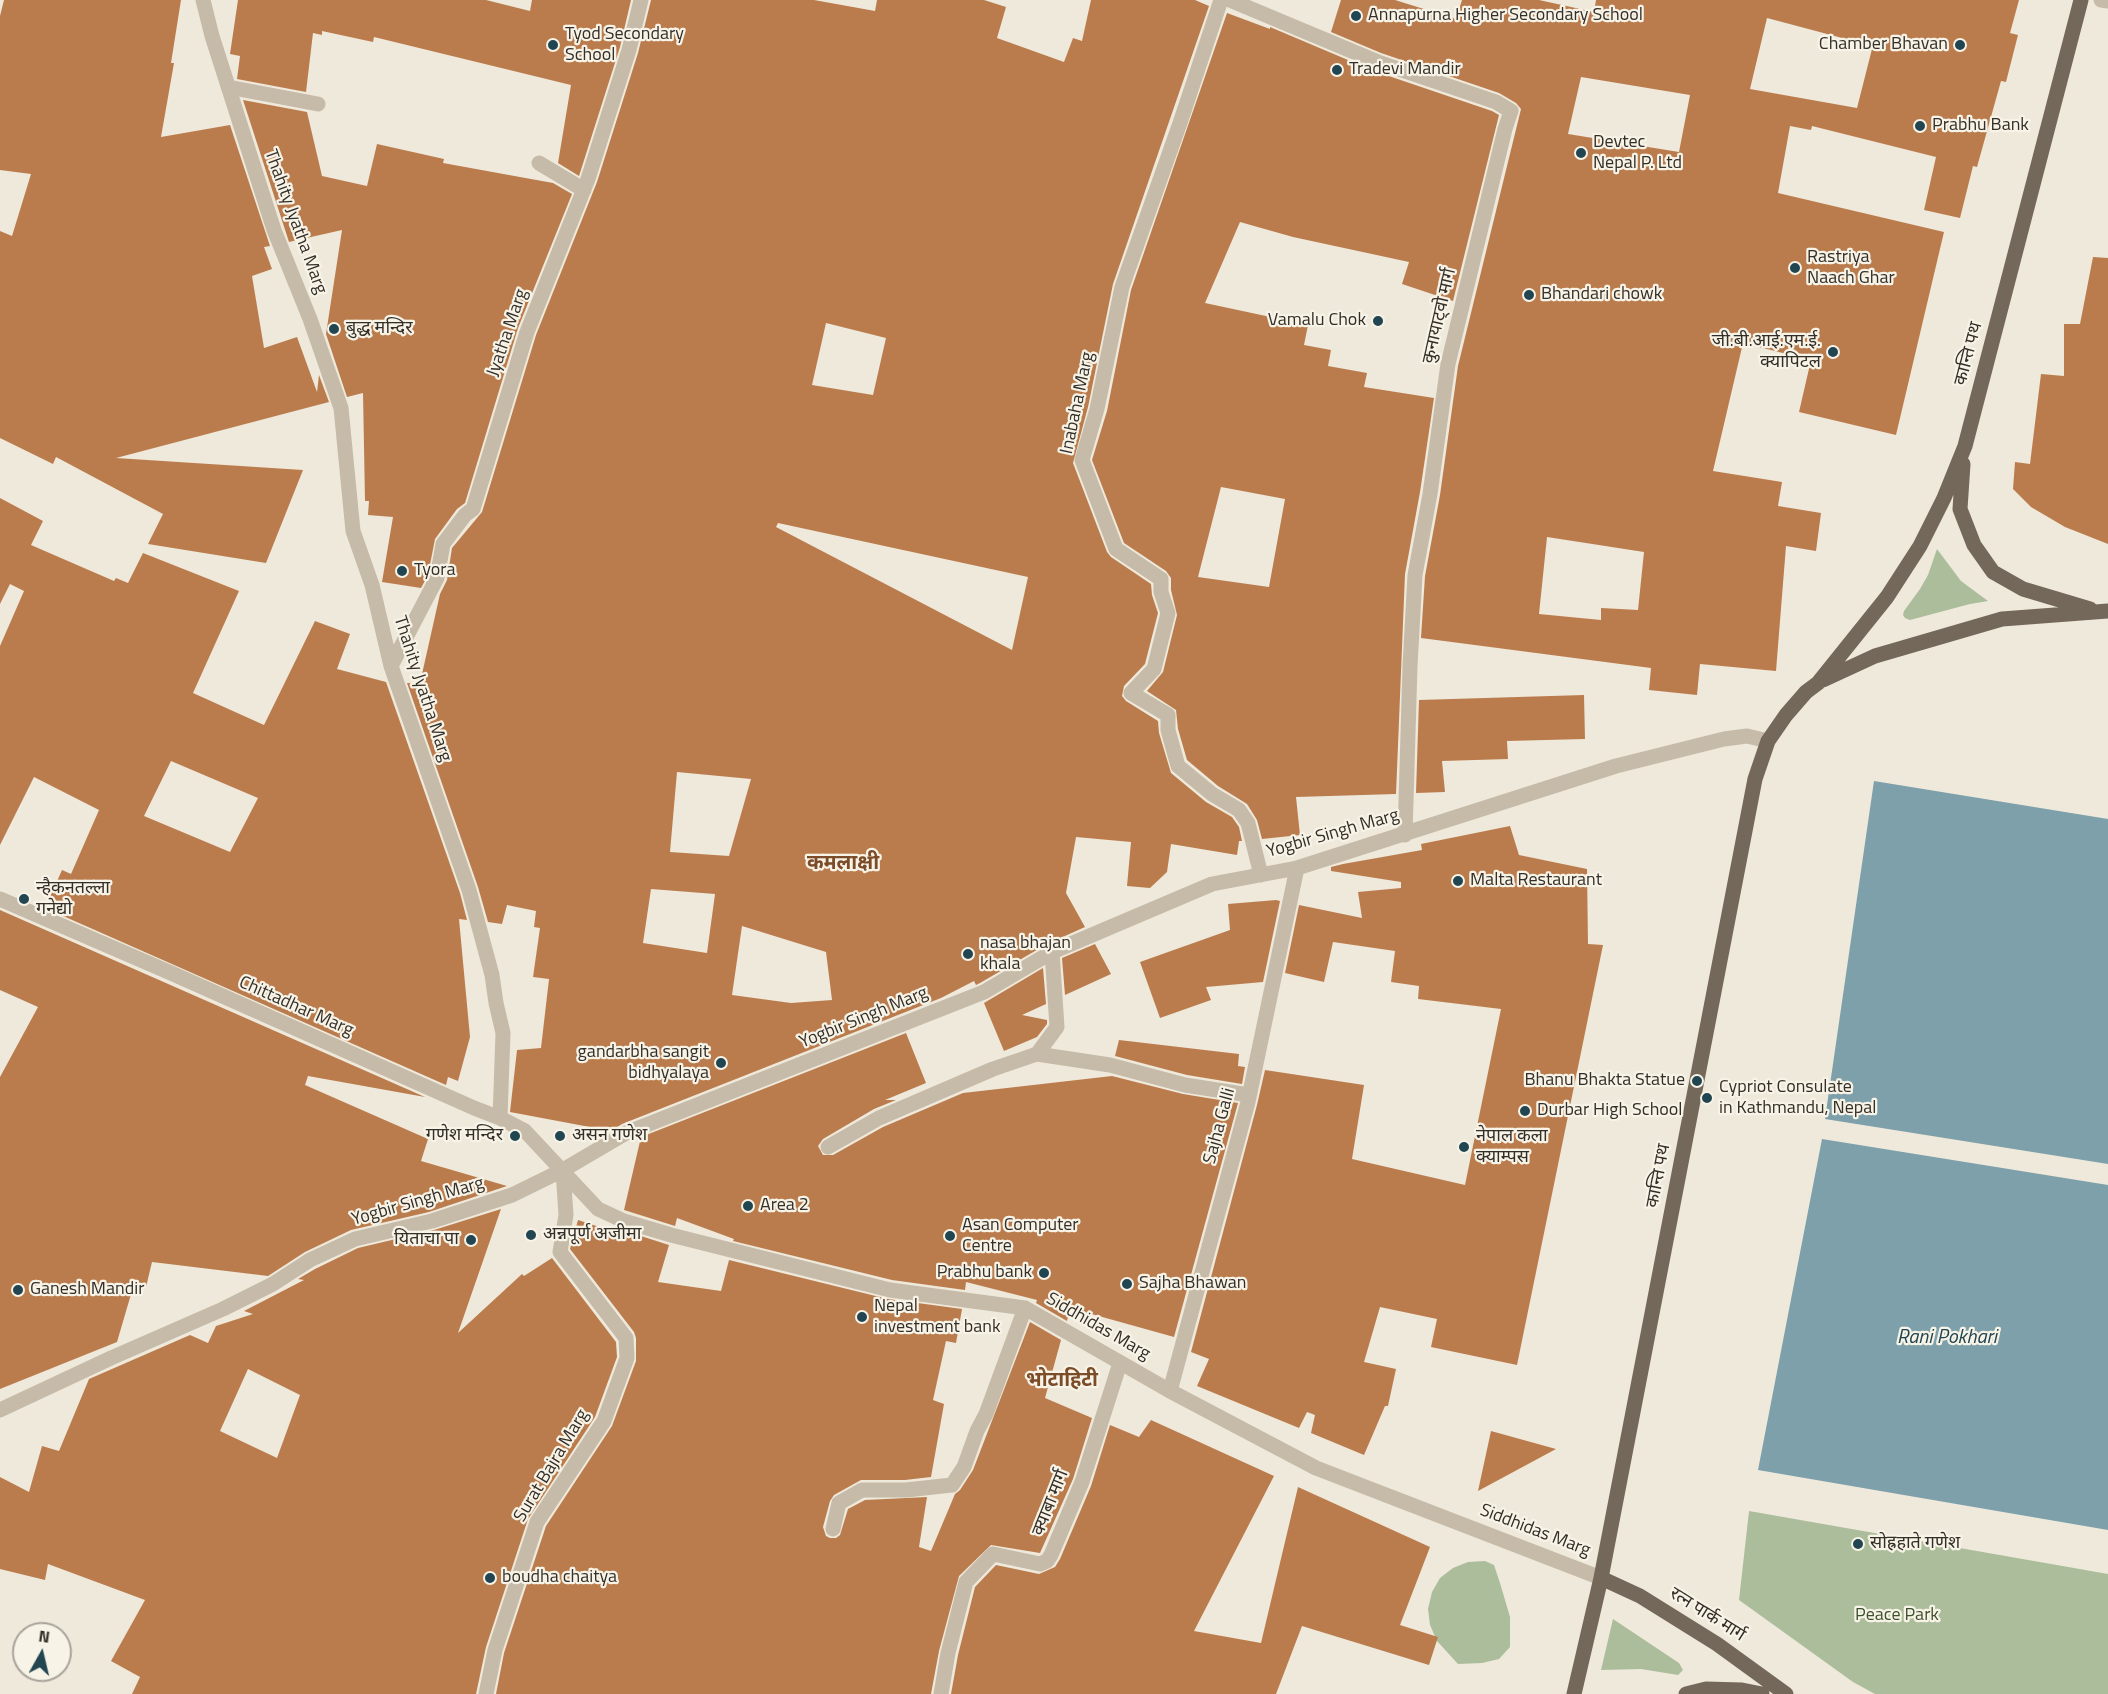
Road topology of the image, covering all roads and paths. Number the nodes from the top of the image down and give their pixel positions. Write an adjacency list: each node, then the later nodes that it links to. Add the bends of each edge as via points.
1 (203, 0): 8 (street, Thahity Jyatha Marg)
2 (641, 0): 11 (street, Jyatha Marg)
3 (1221, 0): 19 (street, Inabaha Marg, via 1122,286 1097,409 1082,460 1116,549 1161,579 1168,613 1154,669 1131,693 1168,715 1178,766 1239,810 1248,823)
4 (1230, 0): 17 (street, कुनायाट्वो मार्ग, via 1378,62 1496,102 1511,111 1448,364 1415,575)
5 (2081, 0): 12 (main road, कान्ति पथ)
6 (2101, 0): 7 (street)
7 (2108, 1)
8 (228, 87): 9 (street); 14 (street, Thahity Jyatha Marg, via 274,230 341,408 353,531 372,585)
9 (318, 104)
10 (539, 163): 11 (street)
11 (584, 190): 14 (street, Jyatha Marg, via 527,332 473,509 443,544 437,578)
12 (1965, 447): 13 (main road, via 1960,508 1974,545 1993,572 2023,589); 15 (main road, कान्ति पथ, via 1920,546 1887,597)
13 (2103, 611): 15 (main road, कान्ति पथ, via 2002,619 1875,656)
14 (391, 666): 24 (street, Thahity Jyatha Marg, via 469,890 492,975 503,1033)
15 (1818, 683): 16 (main road, कान्ति पथ, via 1786,715)
16 (1768, 741): 17 (street, Yogbir Singh Marg, via 1747,736 1724,739 1616,766); 32 (main road, कान्ति पथ, via 1755,779)
17 (1405, 835): 18 (street, Yogbir Singh Marg)
18 (1297, 868): 19 (street, Yogbir Singh Marg); 23 (street, Sajha Galli)
19 (1261, 875): 21 (street, Yogbir Singh Marg, via 1212,884)
20 (0, 899): 24 (street, Chittadhar Marg)
21 (1052, 952): 22 (street, via 1058,1027); 26 (street, Yogbir Singh Marg, via 984,992 626,1133)
22 (1037, 1054): 23 (street, via 1110,1065 1185,1085); 25 (street, via 879,1118)
23 (1249, 1095): 29 (street, Sajha Galli)
24 (500, 1118): 26 (street, Chittadhar Marg, via 525,1131)
25 (828, 1147)
26 (563, 1170): 27 (street, Siddhidas Marg, via 598,1209 624,1221 890,1290); 30 (street, Yogbir Singh Marg, via 512,1195 432,1221 355,1239 223,1309); 33 (street, Surat Bajra Marg, via 566,1215 560,1252 626,1338 627,1358 604,1421 537,1522 495,1650)
27 (1025, 1308): 28 (street, Siddhidas Marg); 31 (street, via 986,1414 964,1467 952,1485 862,1490 839,1503)
28 (1120, 1363): 29 (street, Siddhidas Marg); 34 (street, क्याबा मार्ग, via 1082,1482 1052,1555 1040,1564 993,1554 966,1582)
29 (1170, 1391): 32 (street, Siddhidas Marg, via 1316,1468)
30 (0, 1410)
31 (832, 1529)
32 (1601, 1578): 35 (main road, कान्ति पथ); 38 (main road, रत्न पार्क मार्ग, via 1640,1596 1717,1644)
33 (486, 1694)
34 (941, 1694)
35 (1574, 1694)
36 (1686, 1694): 37 (main road, via 1706,1689)
37 (1762, 1694)
38 (1786, 1694)

